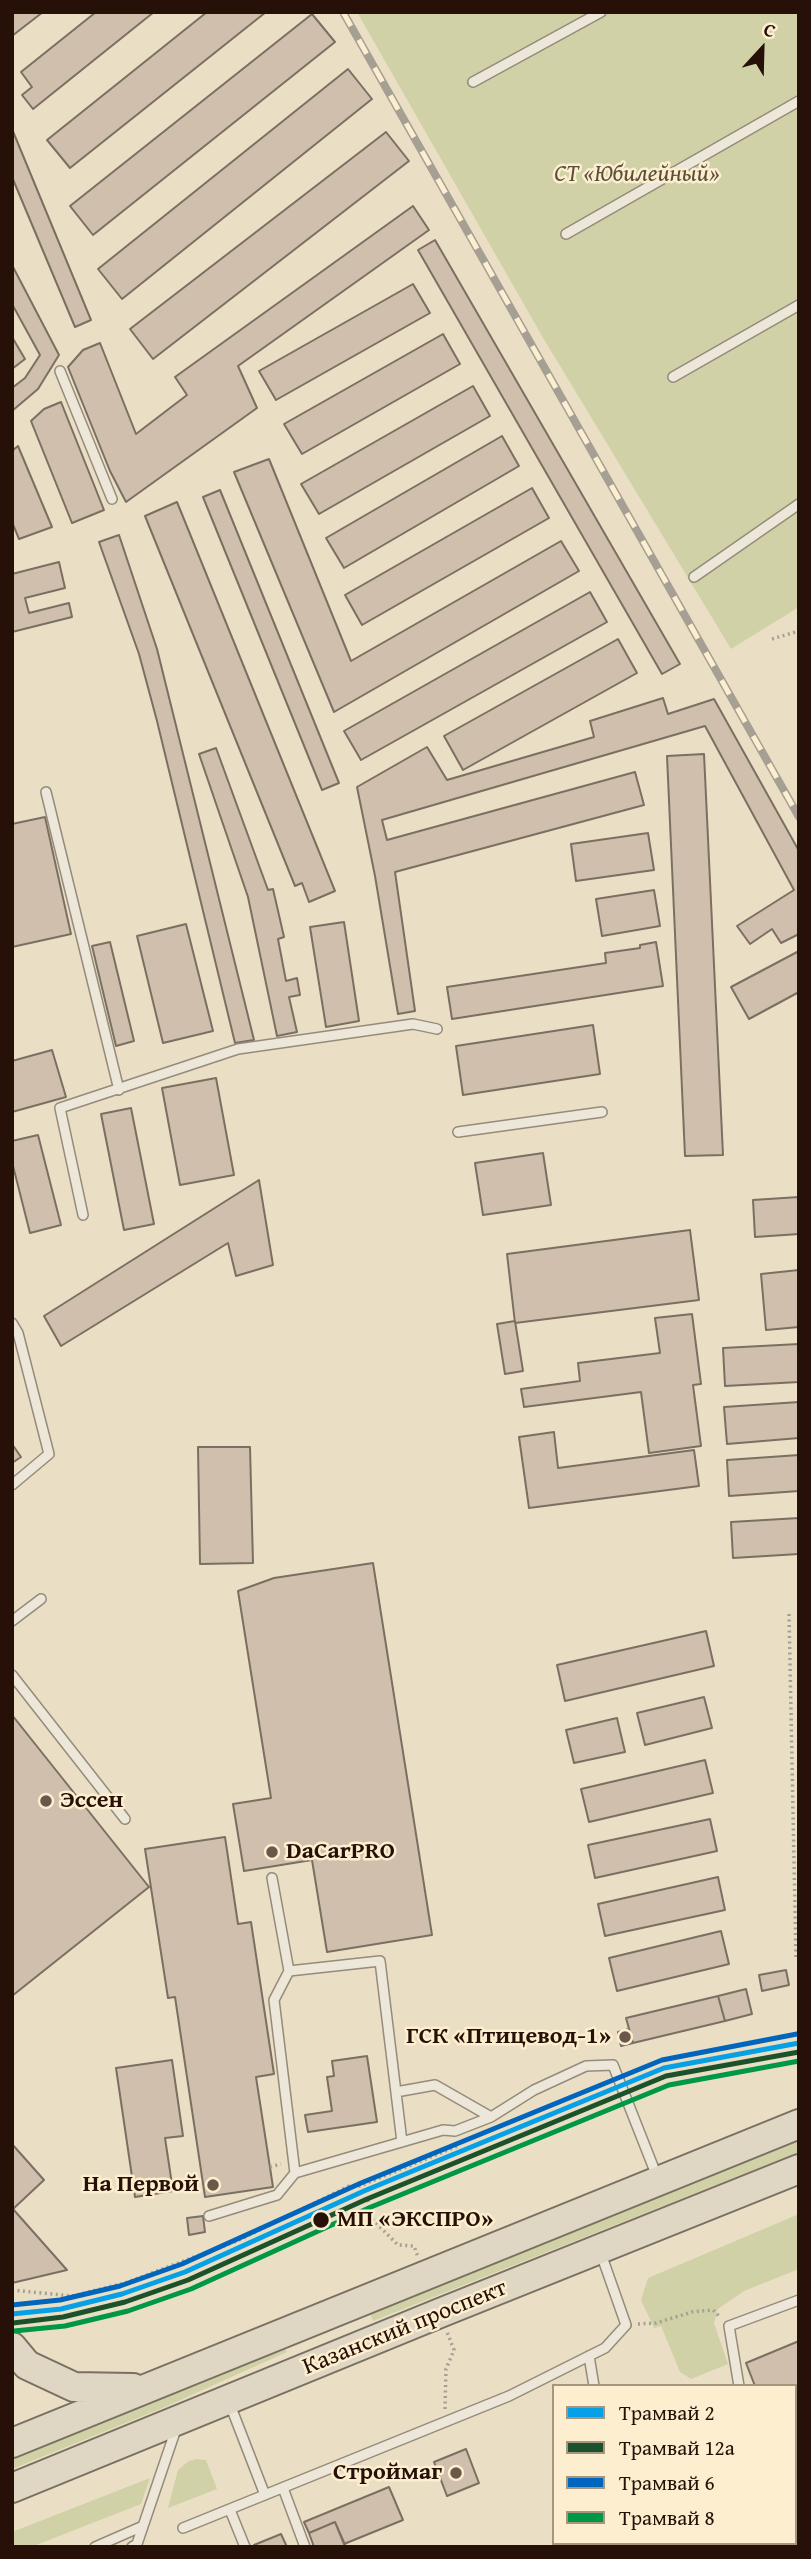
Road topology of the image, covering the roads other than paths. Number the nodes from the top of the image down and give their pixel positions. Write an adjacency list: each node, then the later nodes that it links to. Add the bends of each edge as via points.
1 (601, 12): 2 (lane)
2 (473, 82)
3 (799, 101): 4 (lane)
4 (566, 234)
5 (799, 305): 7 (lane)
6 (60, 371): 8 (lane)
7 (673, 377)
8 (112, 499)
9 (799, 504): 10 (lane)
10 (694, 577)
11 (46, 792): 13 (lane)
12 (437, 1029): 13 (lane, via 413,1024 238,1049)
13 (119, 1090): 16 (lane, via 60,1108)
14 (602, 1112): 15 (lane)
15 (458, 1132)
16 (83, 1215)
17 (12, 1323): 18 (lane, via 49,1454)
18 (12, 1485)
19 (41, 1599): 20 (lane)
20 (12, 1621)
21 (12, 1675): 22 (lane)
22 (125, 1819)
23 (272, 1878): 24 (lane)
24 (289, 1971): 25 (lane, via 380,1961); 30 (lane, via 274,2000)
25 (396, 2092): 26 (lane, via 435,2085); 28 (lane)
26 (491, 2117): 28 (lane, via 455,2131); 31 (lane, via 561,2076 586,2066 613,2065)
27 (799, 2124): 31 (main road, Казанский проспект)
28 (402, 2142): 30 (lane)
29 (799, 2169): 33 (main road, Казанский проспект)
30 (295, 2173): 32 (lane, via 277,2195)
31 (659, 2181): 35 (main road, Казанский проспект)
32 (209, 2216)
33 (600, 2249): 37 (lane, via 626,2325 605,2348); 38 (main road, Казанский проспект)
34 (799, 2300): 40 (lane, via 729,2326)
35 (300, 2326): 38 (main road, via 312,2326 324,2334 327,2352); 41 (main road, Казанский проспект)
36 (12, 2347): 41 (main road, via 27,2365 74,2387)
37 (589, 2356): 39 (lane); 46 (lane, via 509,2396)
38 (319, 2364): 42 (main road, Казанский проспект)
39 (594, 2384)
40 (738, 2384)
41 (146, 2389): 44 (main road, Казанский проспект)
42 (229, 2401): 43 (main road, Казанский проспект); 47 (lane)
43 (179, 2421): 45 (main road, Казанский проспект); 49 (lane)
44 (12, 2443)
45 (12, 2488)
46 (283, 2488): 47 (lane); 54 (lane)
47 (265, 2495): 48 (lane)
48 (230, 2510): 50 (lane); 53 (lane)
49 (144, 2526): 51 (lane); 52 (lane)
50 (183, 2528)
51 (135, 2546)
52 (95, 2547)
53 (245, 2547)
54 (305, 2547)

